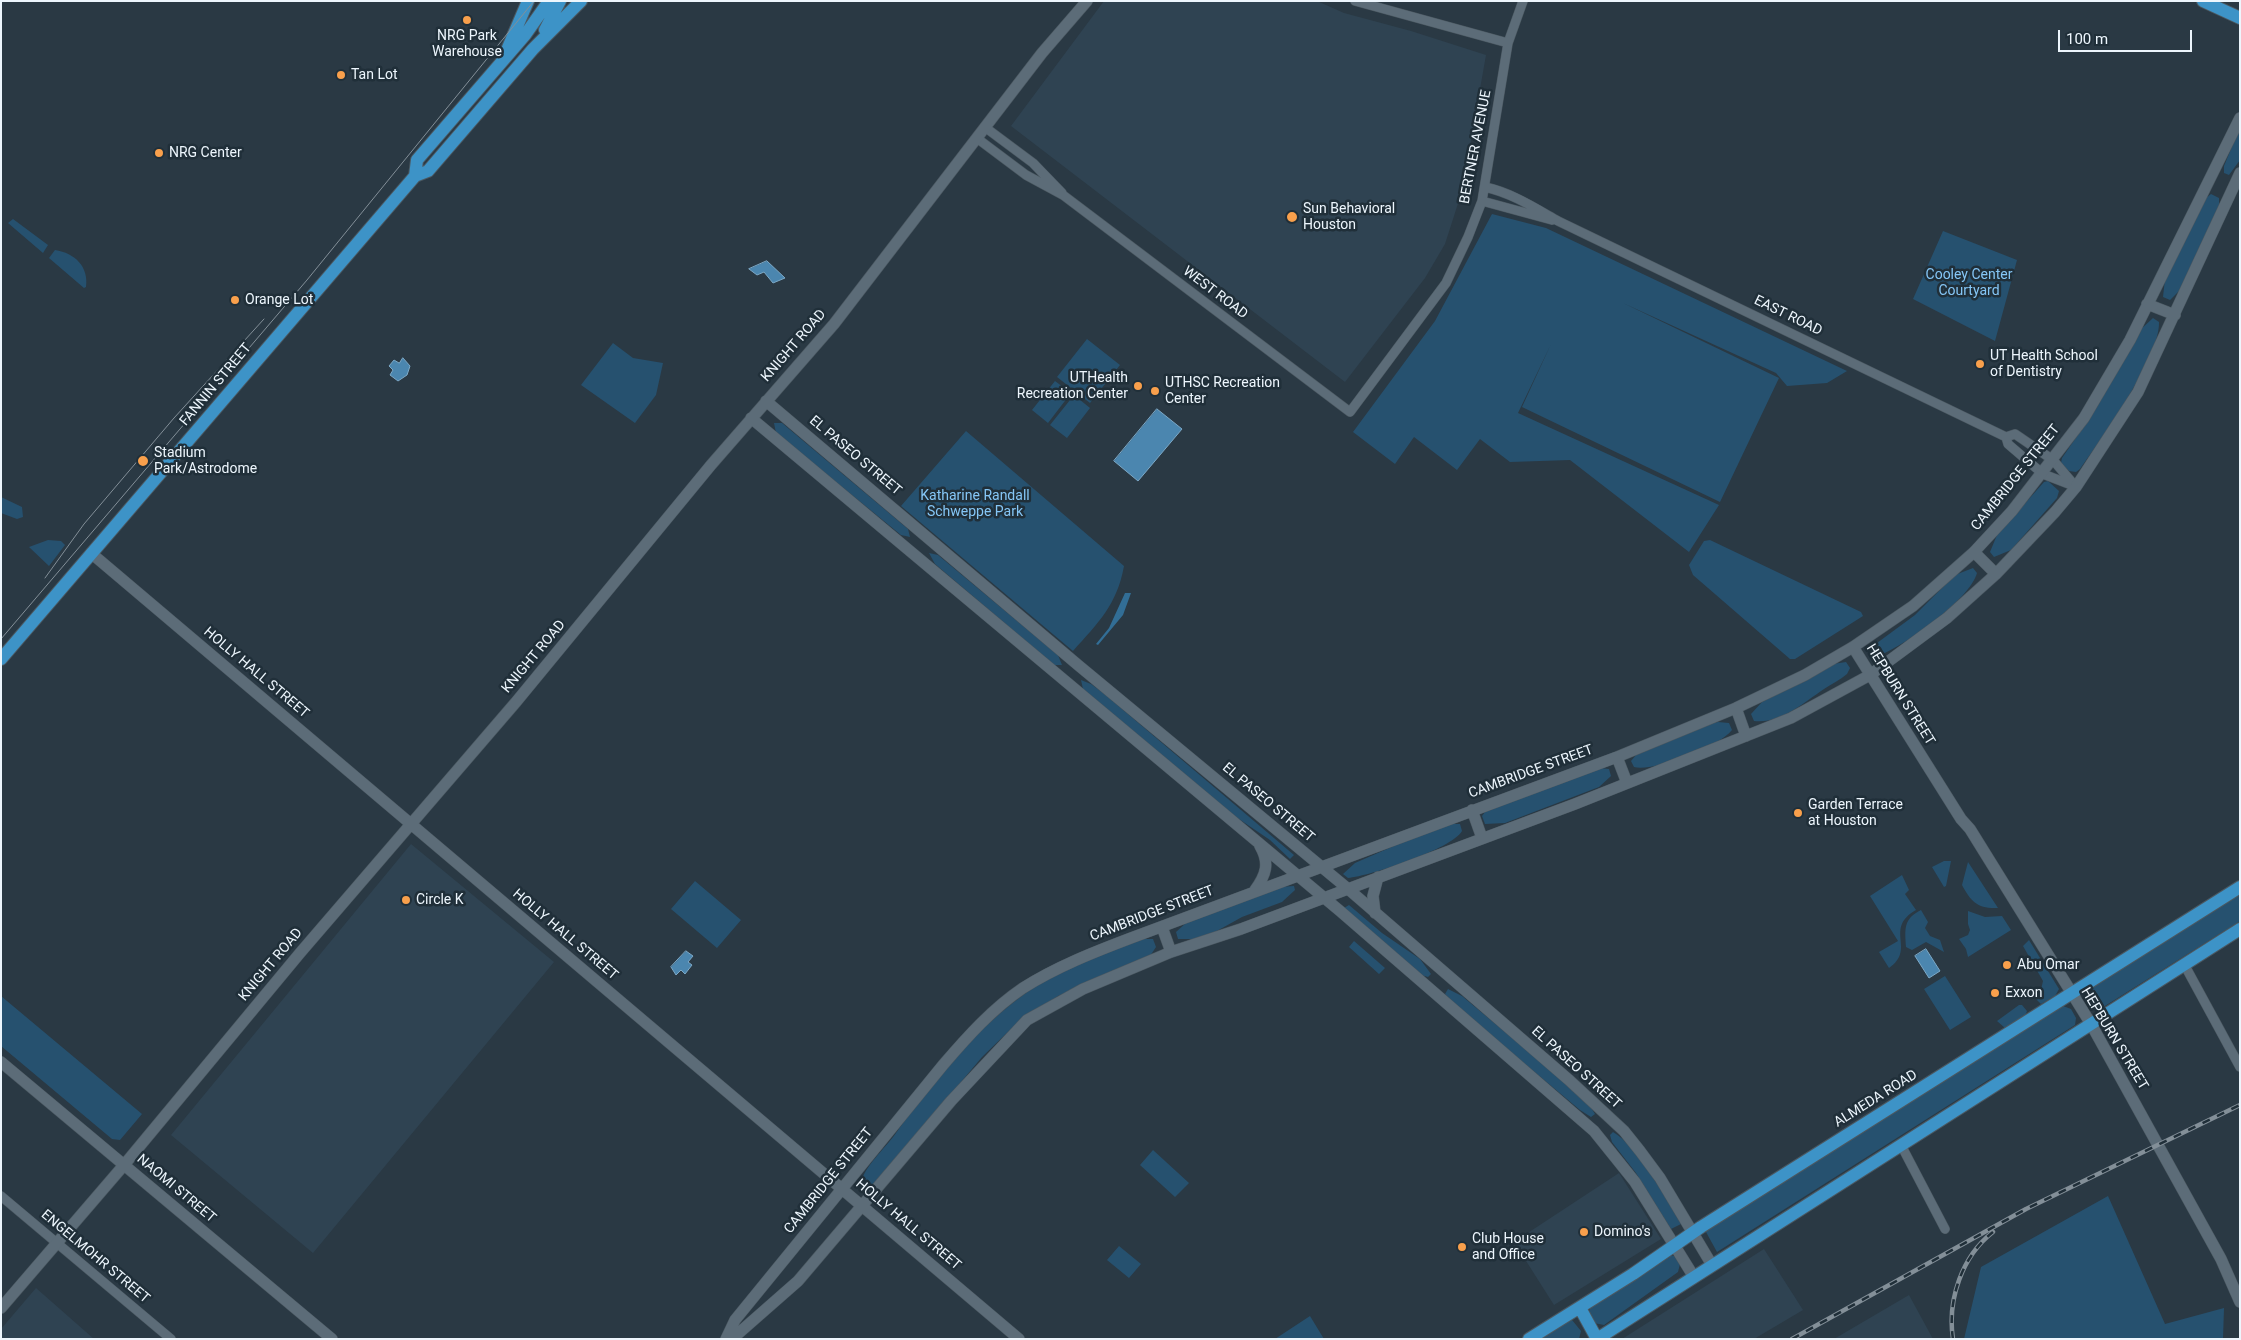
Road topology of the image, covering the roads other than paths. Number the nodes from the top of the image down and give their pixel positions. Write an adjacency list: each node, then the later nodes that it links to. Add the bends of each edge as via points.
1 (528, 1): 14 (main road)
2 (549, 1): 14 (main road, FANNIN STREET)
3 (560, 1): 13 (main road)
4 (581, 1): 13 (main road, FANNIN STREET)
5 (1082, 1): 10 (street, KNIGHT ROAD)
6 (1087, 1): 10 (street, KNIGHT ROAD)
7 (1355, 1): 12 (street)
8 (1523, 1): 12 (street, BERTNER AVENUE)
9 (2203, 1): 11 (main road)
10 (1076, 14): 16 (street, KNIGHT ROAD, via 1042,53)
11 (2240, 18)
12 (1508, 43): 20 (street, BERTNER AVENUE)
13 (533, 49): 19 (main road, FANNIN STREET, via 428,171)
14 (499, 66): 19 (main road, FANNIN STREET, via 417,160)
15 (2240, 118): 24 (street, CAMBRIDGE STREET)
16 (986, 128): 17 (street, KNIGHT ROAD); 21 (street, WEST ROAD, via 1033,163)
17 (978, 139): 21 (street, WEST ROAD, via 1026,175); 26 (street, KNIGHT ROAD, via 834,324)
18 (2240, 173): 25 (street)
19 (414, 176): 35 (main road, FANNIN STREET)
20 (1485, 186): 22 (street, BERTNER AVENUE); 23 (street, EAST ROAD, via 1500,190)
21 (1064, 195): 27 (street, WEST ROAD)
22 (1482, 201): 23 (street, EAST ROAD); 27 (street, BERTNER AVENUE, via 1446,283)
23 (1558, 221): 29 (street, EAST ROAD)
24 (2147, 304): 25 (street); 30 (street, CAMBRIDGE STREET, via 2110,376)
25 (2175, 314): 32 (street, via 2138,392)
26 (766, 401): 28 (street, KNIGHT ROAD); 33 (street, EL PASEO STREET)
27 (1350, 412)
28 (751, 418): 36 (street); 48 (street, KNIGHT ROAD, via 516,702)
29 (2006, 437): 30 (street, EAST ROAD, via 2016,434); 31 (street, EAST ROAD, via 2008,444)
30 (2052, 460): 31 (street, CAMBRIDGE STREET); 32 (street, EAST ROAD)
31 (2043, 474): 32 (street, EAST ROAD); 34 (street, CAMBRIDGE STREET)
32 (2076, 487): 37 (street)
33 (929, 539): 36 (street); 40 (street, EL PASEO STREET)
34 (1974, 552): 37 (street); 38 (street, CAMBRIDGE STREET, via 1913,606)
35 (92, 553): 39 (main road, FANNIN STREET); 48 (street, HOLLY HALL STREET)
36 (915, 556): 42 (street)
37 (1996, 574): 41 (street, via 1947,618)
38 (1853, 647): 41 (street, HEPBURN STREET); 43 (street, CAMBRIDGE STREET, via 1805,676)
39 (1, 659)
40 (1078, 665): 42 (street); 51 (street, EL PASEO STREET)
41 (1870, 676): 44 (street, via 1791,718); 65 (street, HEPBURN STREET, via 1970,829)
42 (1062, 678): 50 (street)
43 (1736, 708): 44 (street); 45 (street, CAMBRIDGE STREET)
44 (1746, 736): 46 (street)
45 (1617, 757): 46 (street); 47 (street, CAMBRIDGE STREET)
46 (1628, 783): 49 (street)
47 (1472, 810): 49 (street); 51 (street, CAMBRIDGE STREET)
48 (410, 823): 72 (street, KNIGHT ROAD); 73 (street, HOLLY HALL STREET)
49 (1482, 838): 53 (street)
50 (1256, 841): 52 (street); 56 (street, via 1264,852 1266,873)
51 (1321, 866): 52 (street, CAMBRIDGE STREET); 55 (street, EL PASEO STREET)
52 (1297, 875): 56 (street, CAMBRIDGE STREET); 57 (street)
53 (1378, 877): 55 (street); 58 (street, via 1373,896)
54 (2240, 887): 65 (main road, ALMEDA ROAD)
55 (1346, 888): 57 (street); 58 (street, EL PASEO STREET)
56 (1255, 890): 59 (street, CAMBRIDGE STREET)
57 (1324, 897): 61 (street); 64 (street)
58 (1375, 913): 63 (street, EL PASEO STREET)
59 (1162, 927): 61 (street); 73 (street, CAMBRIDGE STREET, via 1086,955 1023,988 974,1029)
60 (2240, 929): 62 (main road)
61 (1171, 952): 75 (street, via 1082,989 1027,1020 951,1101)
62 (2184, 964): 66 (main road); 68 (street)
63 (1447, 975): 64 (street); 69 (street, EL PASEO STREET)
64 (1434, 990): 70 (street)
65 (2070, 994): 66 (street, HEPBURN STREET); 77 (main road, ALMEDA ROAD)
66 (2091, 1024): 71 (main road); 82 (street, HEPBURN STREET, via 2221,1259)
67 (1, 1062): 72 (street, NAOMI STREET)
68 (2240, 1067)
69 (1607, 1115): 70 (street); 77 (street, EL PASEO STREET, via 1650,1164)
70 (1594, 1130): 79 (street, via 1625,1168)
71 (1901, 1145): 76 (street); 80 (main road)
72 (124, 1165): 78 (street, KNIGHT ROAD); 86 (street, NAOMI STREET)
73 (841, 1189): 75 (street, HOLLY HALL STREET); 87 (street, CAMBRIDGE STREET, via 735,1320)
74 (1, 1196): 78 (street, ENGELMOHR STREET)
75 (862, 1207): 88 (street, via 798,1281); 89 (street, HOLLY HALL STREET)
76 (1946, 1229)
77 (1692, 1233): 79 (main road, ALMEDA ROAD); 80 (street, EL PASEO STREET)
78 (57, 1244): 83 (street, KNIGHT ROAD); 85 (street, ENGELMOHR STREET)
79 (1674, 1245): 81 (street); 84 (main road, ALMEDA ROAD)
80 (1712, 1265): 81 (main road)
81 (1694, 1277): 91 (main road)
82 (2240, 1302)
83 (1, 1308)
84 (1580, 1308): 90 (main road, ALMEDA ROAD); 91 (main road)
85 (171, 1339)
86 (332, 1339)
87 (726, 1339)
88 (732, 1339)
89 (1019, 1339)
90 (1529, 1339)
91 (1597, 1339)

